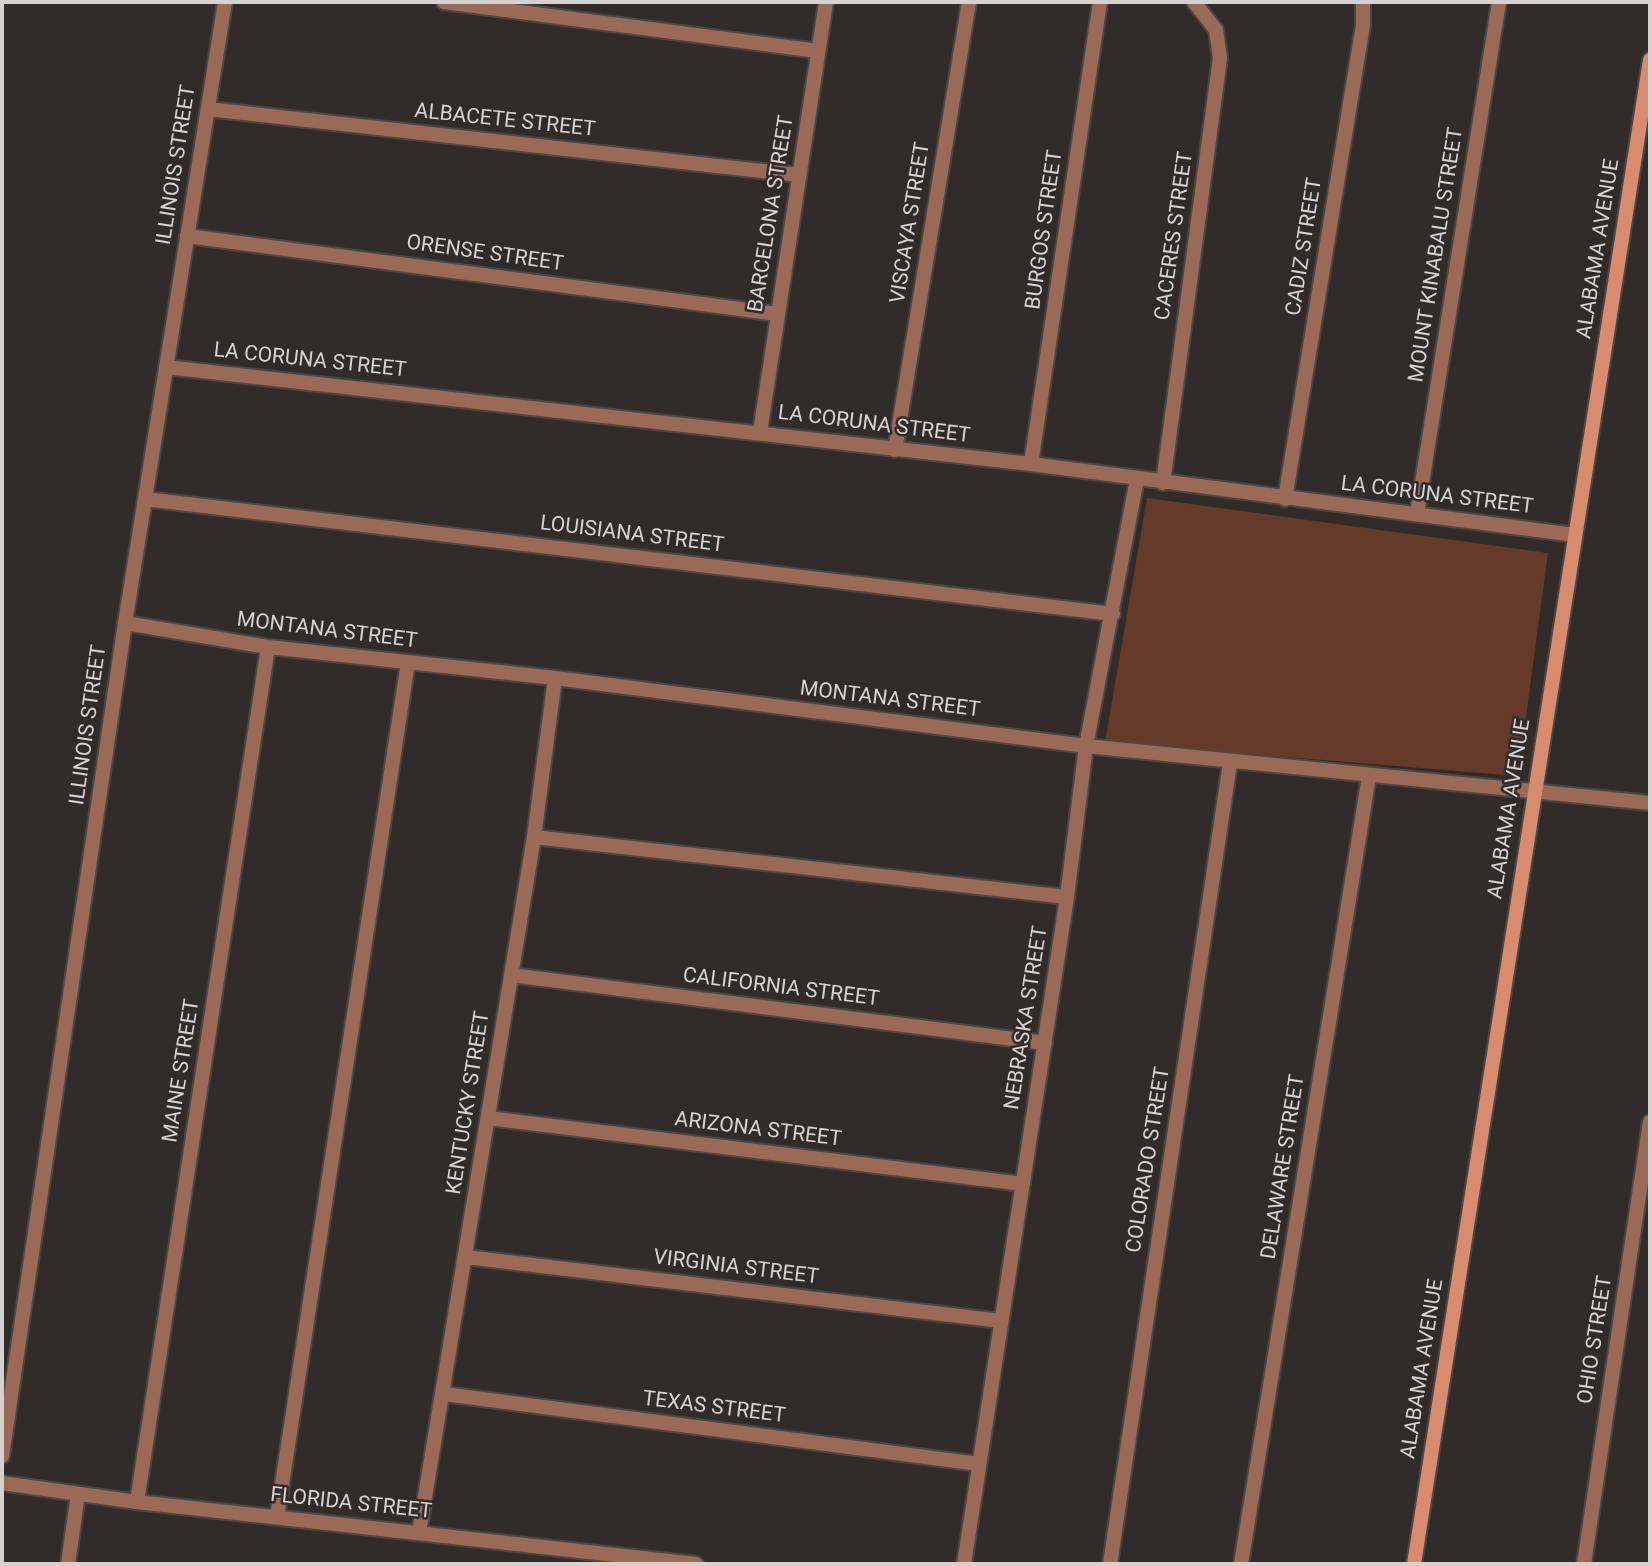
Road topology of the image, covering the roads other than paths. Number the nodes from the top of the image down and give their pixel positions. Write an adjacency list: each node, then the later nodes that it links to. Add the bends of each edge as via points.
1 (225, 2): 11 (street, ILLINOIS STREET)
2 (444, 2): 9 (street)
3 (826, 2): 9 (street, BARCELONA STREET)
4 (969, 2): 17 (street, VISCAYA STREET)
5 (1100, 2): 18 (street, BURGOS STREET)
6 (1194, 2): 20 (street, CACERES STREET, via 1216,30 1220,58)
7 (1363, 2): 22 (street, CADIZ STREET, via 1363,25)
8 (1499, 2): 23 (street, MOUNT KINABALU STREET)
9 (818, 51): 12 (street, BARCELONA STREET)
10 (1650, 60): 24 (street, ALABAMA AVENUE)
11 (208, 109): 12 (street, ALBACETE STREET); 13 (street, ILLINOIS STREET)
12 (798, 175): 14 (street, BARCELONA STREET)
13 (187, 236): 14 (street, ORENSE STREET); 15 (street, ILLINOIS STREET)
14 (778, 314): 16 (street, BARCELONA STREET)
15 (166, 367): 16 (street, LA CORUNA STREET); 21 (street, ILLINOIS STREET)
16 (760, 432): 17 (street, LA CORUNA STREET)
17 (895, 450): 18 (street, LA CORUNA STREET)
18 (1031, 464): 19 (street, LA CORUNA STREET)
19 (1137, 479): 20 (street, LA CORUNA STREET); 25 (street, NEBRASKA STREET)
20 (1163, 484): 22 (street, LA CORUNA STREET)
21 (145, 499): 25 (street, LOUISIANA STREET); 26 (street, ILLINOIS STREET)
22 (1285, 499): 23 (street, LA CORUNA STREET)
23 (1417, 514): 24 (street, LA CORUNA STREET)
24 (1575, 535): 33 (street, ALABAMA AVENUE)
25 (1114, 614): 30 (street, NEBRASKA STREET)
26 (125, 623): 27 (street, MONTANA STREET); 45 (street, ILLINOIS STREET)
27 (268, 647): 28 (street, MONTANA STREET); 49 (street, MAINE STREET)
28 (408, 662): 29 (street, MONTANA STREET); 50 (street)
29 (555, 678): 30 (street, MONTANA STREET); 35 (street, KENTUCKY STREET)
30 (1086, 746): 31 (street, MONTANA STREET); 36 (street, NEBRASKA STREET)
31 (1230, 763): 32 (street, MONTANA STREET); 55 (street, COLORADO STREET)
32 (1369, 776): 33 (street, MONTANA STREET); 56 (street, DELAWARE STREET)
33 (1534, 790): 34 (street, MONTANA STREET); 57 (street, ALABAMA AVENUE)
34 (1650, 803)
35 (534, 837): 36 (street); 37 (street, KENTUCKY STREET)
36 (1067, 897): 38 (street, NEBRASKA STREET)
37 (512, 975): 38 (street, CALIFORNIA STREET); 39 (street, KENTUCKY STREET)
38 (1045, 1042): 41 (street, NEBRASKA STREET)
39 (488, 1118): 41 (street, ARIZONA STREET); 42 (street, KENTUCKY STREET)
40 (1650, 1122): 58 (street, OHIO STREET)
41 (1023, 1184): 43 (street, NEBRASKA STREET)
42 (466, 1257): 43 (street, VIRGINIA STREET); 44 (street, KENTUCKY STREET)
43 (1001, 1321): 46 (street, NEBRASKA STREET)
44 (444, 1394): 46 (street, TEXAS STREET); 51 (street, KENTUCKY STREET)
45 (2, 1456)
46 (979, 1464): 54 (street, NEBRASKA STREET)
47 (2, 1483): 48 (street, FLORIDA STREET)
48 (78, 1494): 49 (street, FLORIDA STREET); 52 (street)
49 (137, 1502): 50 (street, FLORIDA STREET)
50 (278, 1517): 51 (street, FLORIDA STREET)
51 (419, 1533): 53 (street, FLORIDA STREET)
52 (68, 1564)
53 (696, 1564)
54 (964, 1564)
55 (1110, 1564)
56 (1241, 1564)
57 (1414, 1564)
58 (1584, 1564)

